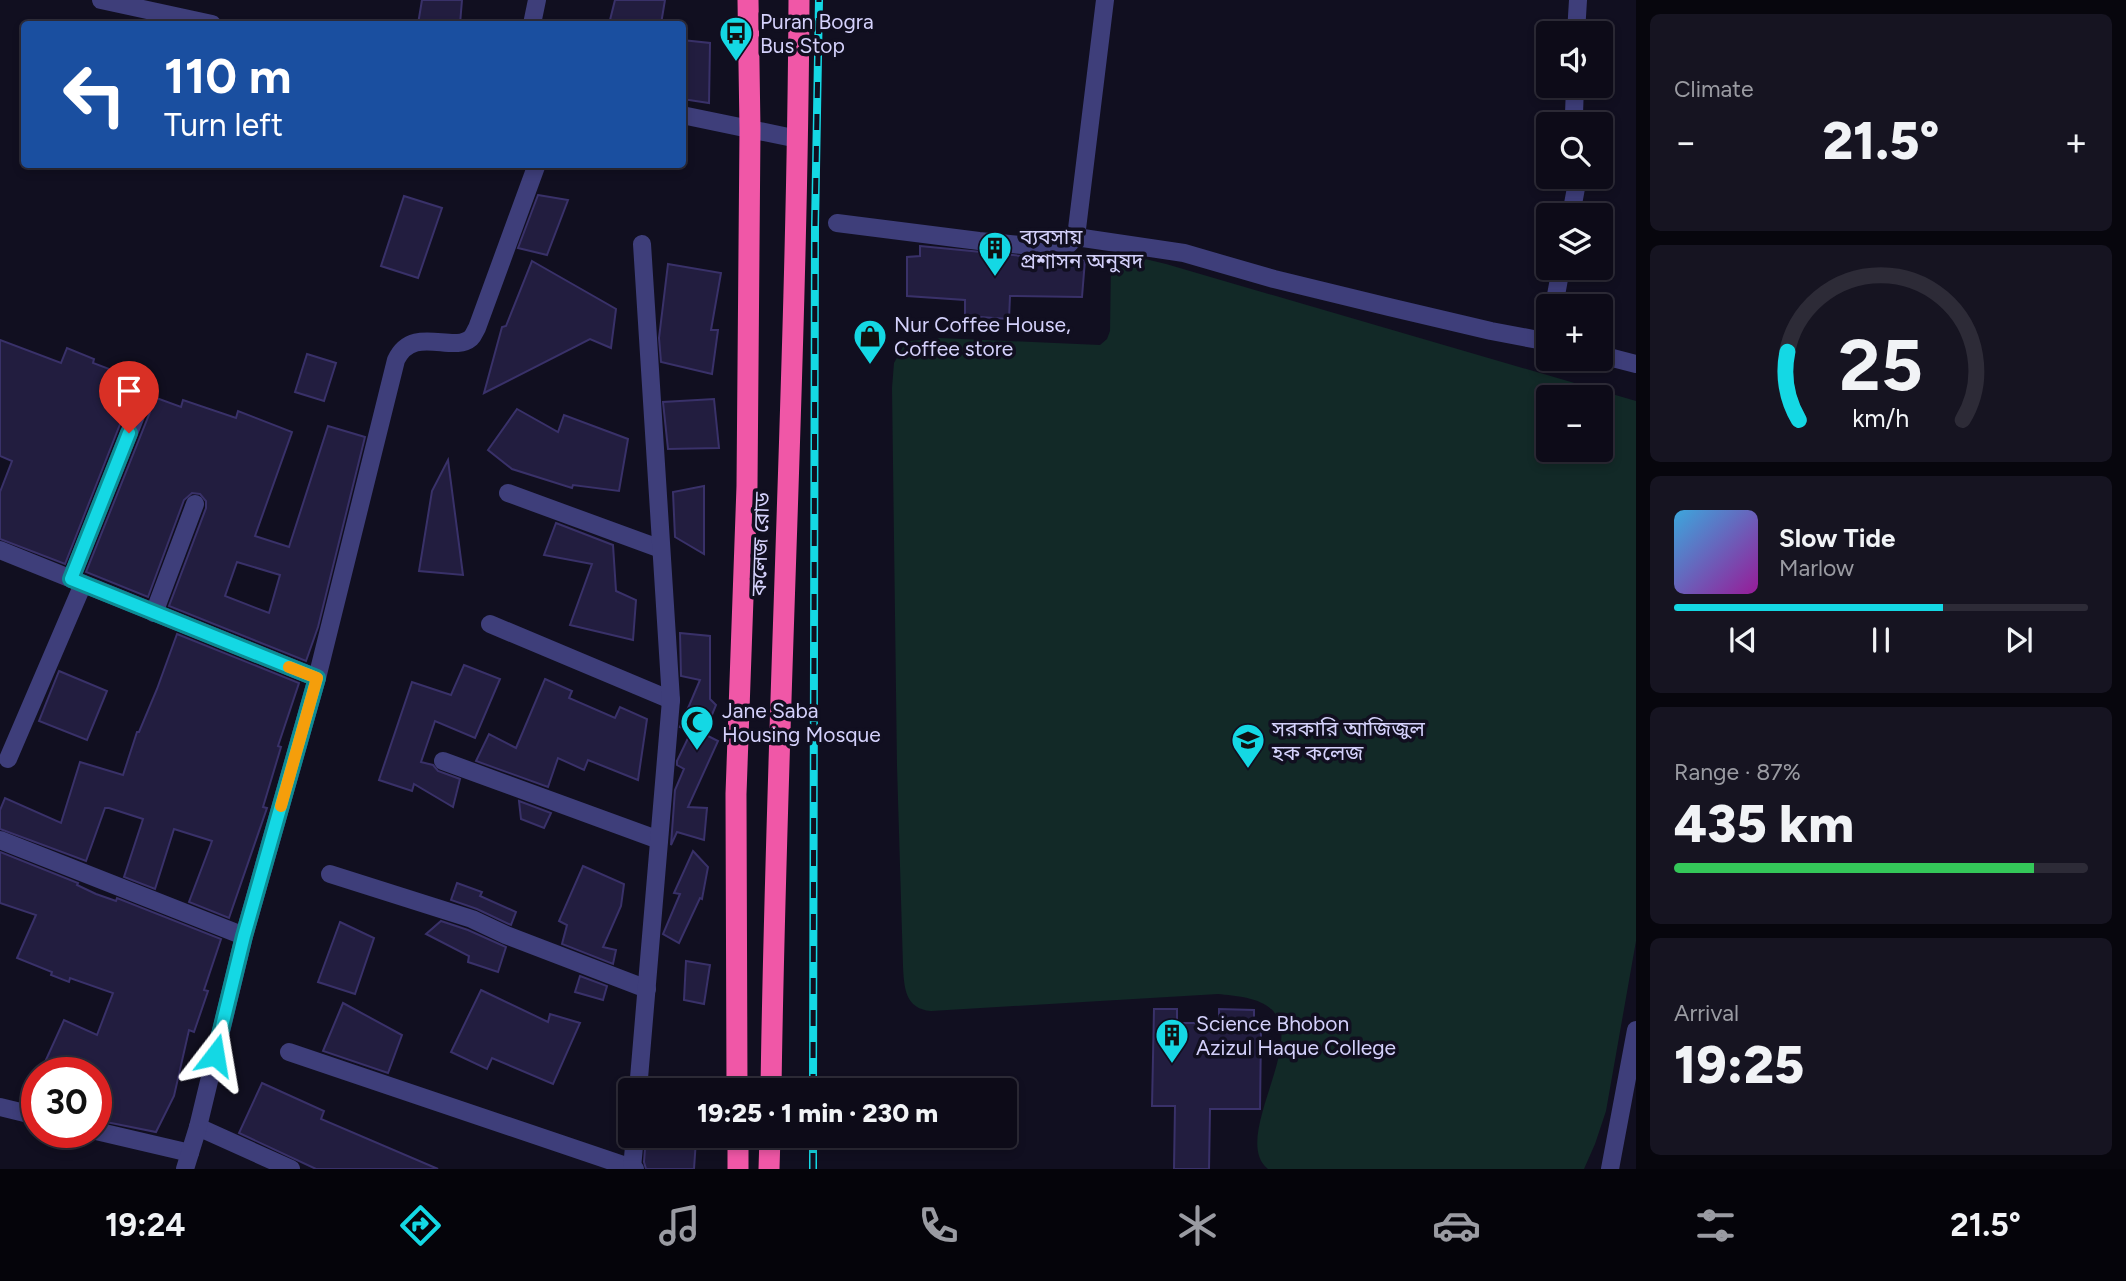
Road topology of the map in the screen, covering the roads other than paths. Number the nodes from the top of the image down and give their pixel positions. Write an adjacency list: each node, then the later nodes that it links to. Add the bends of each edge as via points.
1 (101, 0): 7 (street)
2 (537, 0): 8 (street)
3 (748, 0): 11 (highway, কলেজ রোড)
4 (799, 0): 12 (highway, কলেজ রোড)
5 (1105, 0): 15 (street)
6 (1578, 0): 9 (street)
7 (198, 21)
8 (533, 21)
9 (1577, 21)
10 (686, 116): 11 (street)
11 (750, 129): 12 (street); 40 (highway, কলেজ রোড, via 747,486 736,794)
12 (798, 139): 41 (highway, কলেজ রোড)
13 (536, 168): 28 (street, via 471,338 412,343 396,360)
14 (837, 223): 15 (street, via 1064,249)
15 (1076, 237): 17 (street, via 1184,253 1491,331)
16 (642, 244): 23 (street)
17 (1536, 337)
18 (1613, 358): 19 (street)
19 (1636, 364)
20 (139, 408): 25 (street)
21 (508, 493): 23 (street)
22 (195, 504): 26 (street)
23 (661, 549): 29 (street)
24 (0, 550): 25 (street)
25 (77, 582): 26 (street); 30 (street)
26 (154, 613): 28 (street)
27 (490, 624): 29 (street)
28 (317, 678): 35 (street)
29 (671, 700): 33 (street)
30 (8, 759)
31 (443, 761): 33 (street)
32 (0, 840): 35 (street)
33 (659, 840): 36 (street)
34 (330, 874): 36 (street, via 472,919)
35 (244, 936): 44 (street)
36 (647, 989): 39 (street)
37 (1636, 1030): 54 (street)
38 (289, 1052): 50 (street)
39 (639, 1078)
40 (737, 1078)
41 (771, 1078)
42 (0, 1107): 43 (street)
43 (21, 1112)
44 (198, 1127): 49 (street); 51 (street)
45 (112, 1135): 49 (street)
46 (634, 1148): 50 (street)
47 (738, 1148): 52 (highway)
48 (770, 1148): 53 (highway)
49 (188, 1161)
50 (633, 1168)
51 (291, 1169)
52 (738, 1169)
53 (769, 1169)
54 (1609, 1169)

